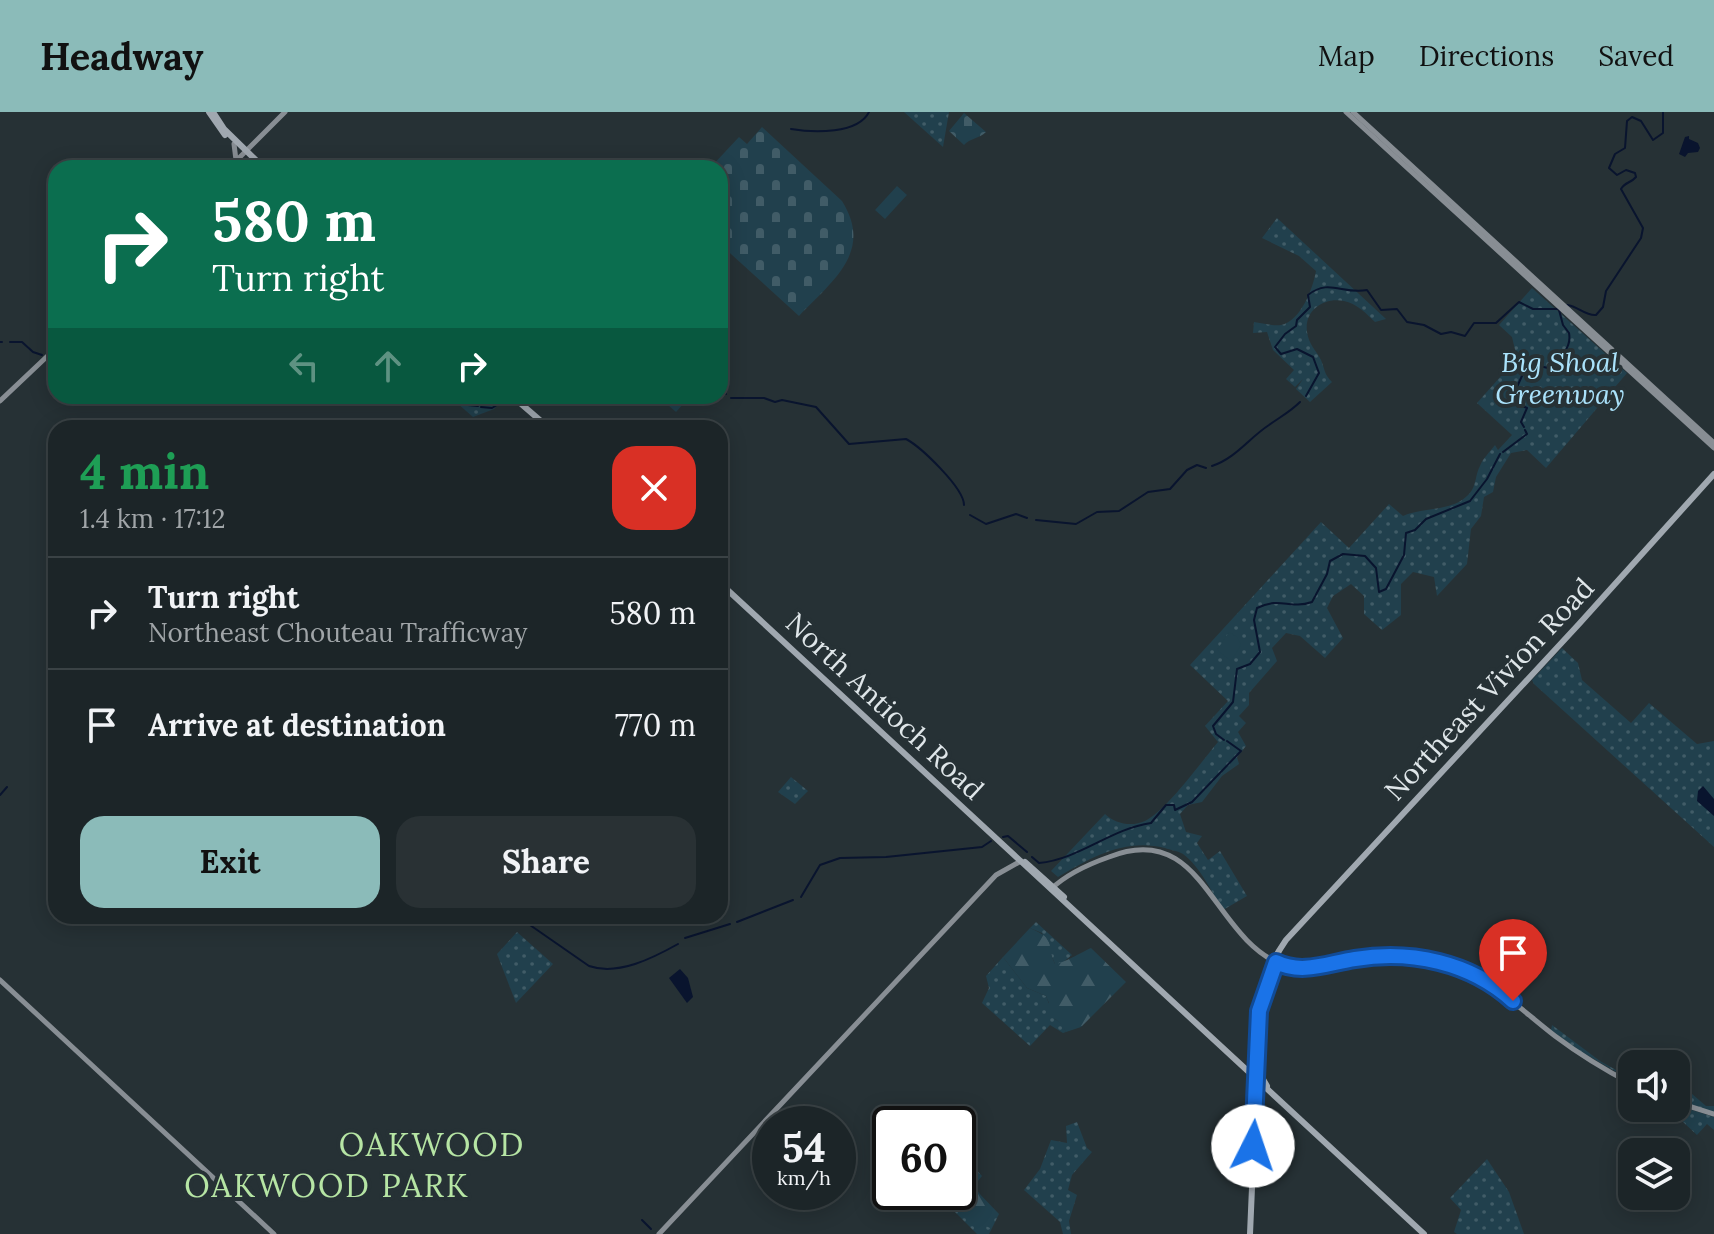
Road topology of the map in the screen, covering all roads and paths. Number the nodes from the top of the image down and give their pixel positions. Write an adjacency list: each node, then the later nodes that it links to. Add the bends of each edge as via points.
1 (211, 112): 6 (main road); 6 (main road)
2 (285, 112): 5 (main road)
3 (1346, 112): 12 (main road)
4 (1353, 112): 12 (main road)
5 (256, 141): 6 (main road); 7 (main road)
6 (236, 144): 7 (main road); 8 (main road)
7 (245, 152): 9 (main road); 10 (main road); 11 (main road)
8 (236, 160)
9 (237, 160)
10 (251, 160)
11 (254, 160)
12 (1556, 300): 17 (main road)
13 (48, 356): 14 (main road)
14 (0, 401)
15 (521, 404): 16 (main road)
16 (540, 420)
17 (1714, 446)
18 (1714, 474): 24 (main road, Northeast Vivion Road, via 1286,940)
19 (728, 590): 20 (main road, North Antioch Road)
20 (1021, 861): 21 (main road); 22 (main road, North Antioch Road); 23 (main road, North Antioch Road)
21 (1013, 864): 22 (main road); 37 (main road, via 996,875)
22 (1026, 868): 23 (main road, North Antioch Road)
23 (1052, 888): 24 (main road, via 1117,854 1158,851 1192,869 1244,938); 27 (main road, North Antioch Road)
24 (1275, 960): 26 (main road, Northeast Vivion Road, via 1258,1002); 28 (main road, via 1317,966 1386,956 1453,966 1496,987 1566,1044); 29 (main road, Northeast Vivion Road, via 1259,1011)
25 (0, 980): 36 (main road)
26 (1254, 1056): 27 (main road); 29 (main road, Northeast Vivion Road)
27 (1240, 1063): 29 (main road, North Antioch Road); 29 (main road)
28 (1618, 1076)
29 (1255, 1078): 30 (main road); 31 (main road); 32 (main road, Northeast Vivion Road); 35 (main road, Northeast Vivion Road)
30 (1270, 1094): 31 (main road); 32 (main road, via 1259,1096)
31 (1283, 1103): 39 (main road)
32 (1256, 1106): 35 (main road, Northeast Vivion Road)
33 (1690, 1106): 34 (main road)
34 (1714, 1114)
35 (1254, 1121): 38 (main road, Northeast Vivion Road)
36 (274, 1234)
37 (659, 1234)
38 (1250, 1234)
39 (1424, 1234)

